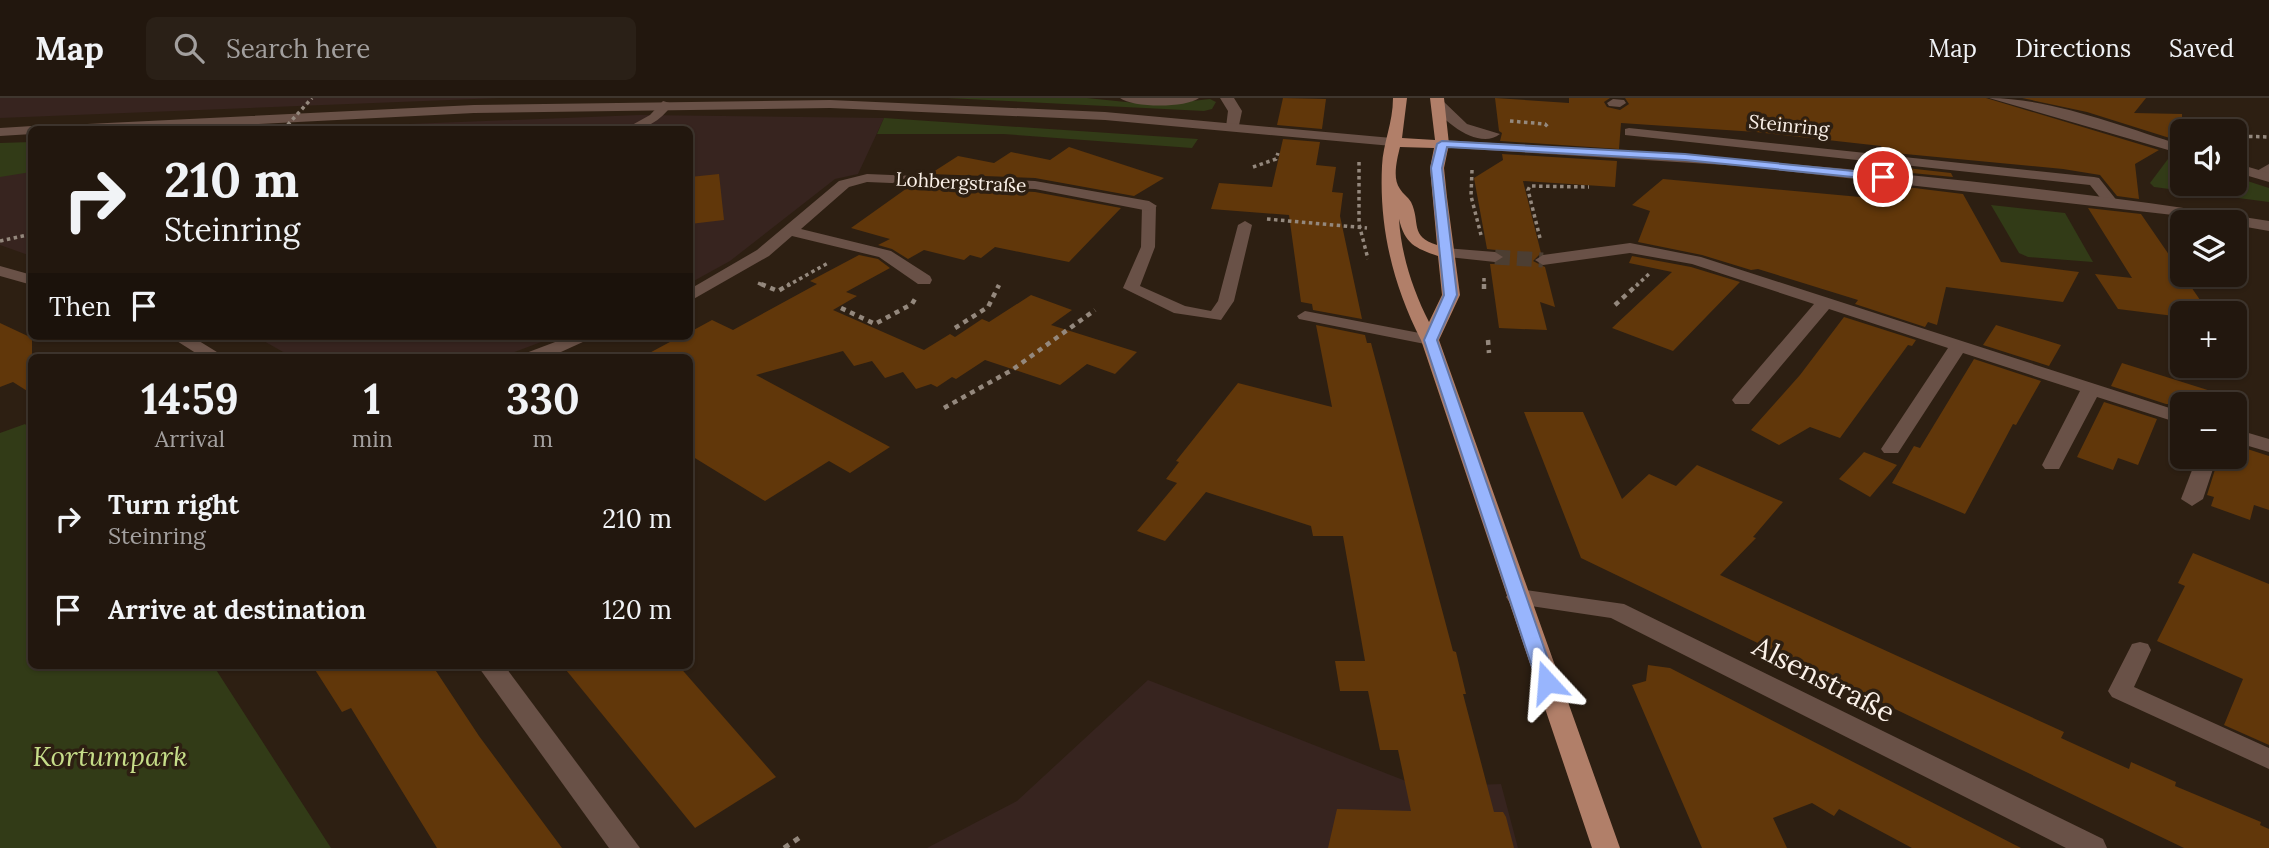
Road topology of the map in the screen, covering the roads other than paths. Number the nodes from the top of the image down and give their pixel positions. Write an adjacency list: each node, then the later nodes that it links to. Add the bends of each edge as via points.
1 (1127, 98): 2 (street, via 1165,102)
2 (1192, 98)
3 (1227, 98): 11 (street, via 1236,111)
4 (1400, 98): 15 (main road)
5 (1996, 98): 17 (street)
6 (832, 101): 8 (street); 11 (street)
7 (1438, 101): 16 (main road); 18 (street, Steinring, via 1456,125 1472,132 1634,145)
8 (667, 104): 9 (street); 10 (lane, via 654,118)
9 (125, 126)
10 (637, 126)
11 (1233, 127): 15 (street)
12 (28, 130): 13 (street)
13 (0, 132)
14 (1629, 132): 22 (lane, Steinring, via 2094,181)
15 (1392, 142): 16 (main road); 21 (main road)
16 (1442, 144): 18 (street, Steinring); 31 (main road, via 1437,168)
17 (2170, 146)
18 (1685, 157): 22 (street, Steinring)
19 (2247, 170): 20 (street)
20 (2266, 174)
21 (1390, 188): 31 (main road, via 1403,202 1411,235 1418,244); 42 (main road, via 1392,230 1410,302)
22 (2110, 202): 24 (street, Steinring)
23 (1149, 205): 27 (lane, via 1148,247 1131,288 1180,310 1214,317 1226,301); 30 (street, Lohbergstraße, via 1035,185 867,178 844,184)
24 (2174, 210)
25 (2247, 217): 26 (street, Steinring)
26 (2269, 217)
27 (1250, 221)
28 (2247, 221): 29 (street, Steinring)
29 (2269, 226)
30 (790, 232): 36 (street, via 885,254); 37 (street, Lohbergstraße)
31 (1445, 253): 32 (street); 42 (main road, via 1451,295)
32 (1495, 257)
33 (1544, 259): 38 (street, via 1613,249 1671,254)
34 (0, 271): 35 (street)
35 (28, 279)
36 (924, 279)
37 (693, 294)
38 (1825, 303): 43 (street); 47 (street)
39 (1305, 316): 42 (lane)
40 (185, 340): 44 (street)
41 (577, 340): 45 (street)
42 (1430, 340): 55 (main road)
43 (1958, 346): 46 (street); 51 (street)
44 (211, 354)
45 (541, 354)
46 (2091, 389): 48 (street); 52 (street)
47 (1742, 400)
48 (2170, 414)
49 (2247, 439): 50 (street)
50 (2269, 446)
51 (1891, 449)
52 (2052, 465)
53 (2203, 469): 54 (street)
54 (2192, 499)
55 (1518, 597): 60 (main road); 61 (street, Alsenstraße, via 1616,610)
56 (2140, 650): 58 (lane, via 2120,691)
57 (494, 669): 59 (street)
58 (2269, 759)
59 (626, 848)
60 (1606, 848)
61 (2093, 848)

